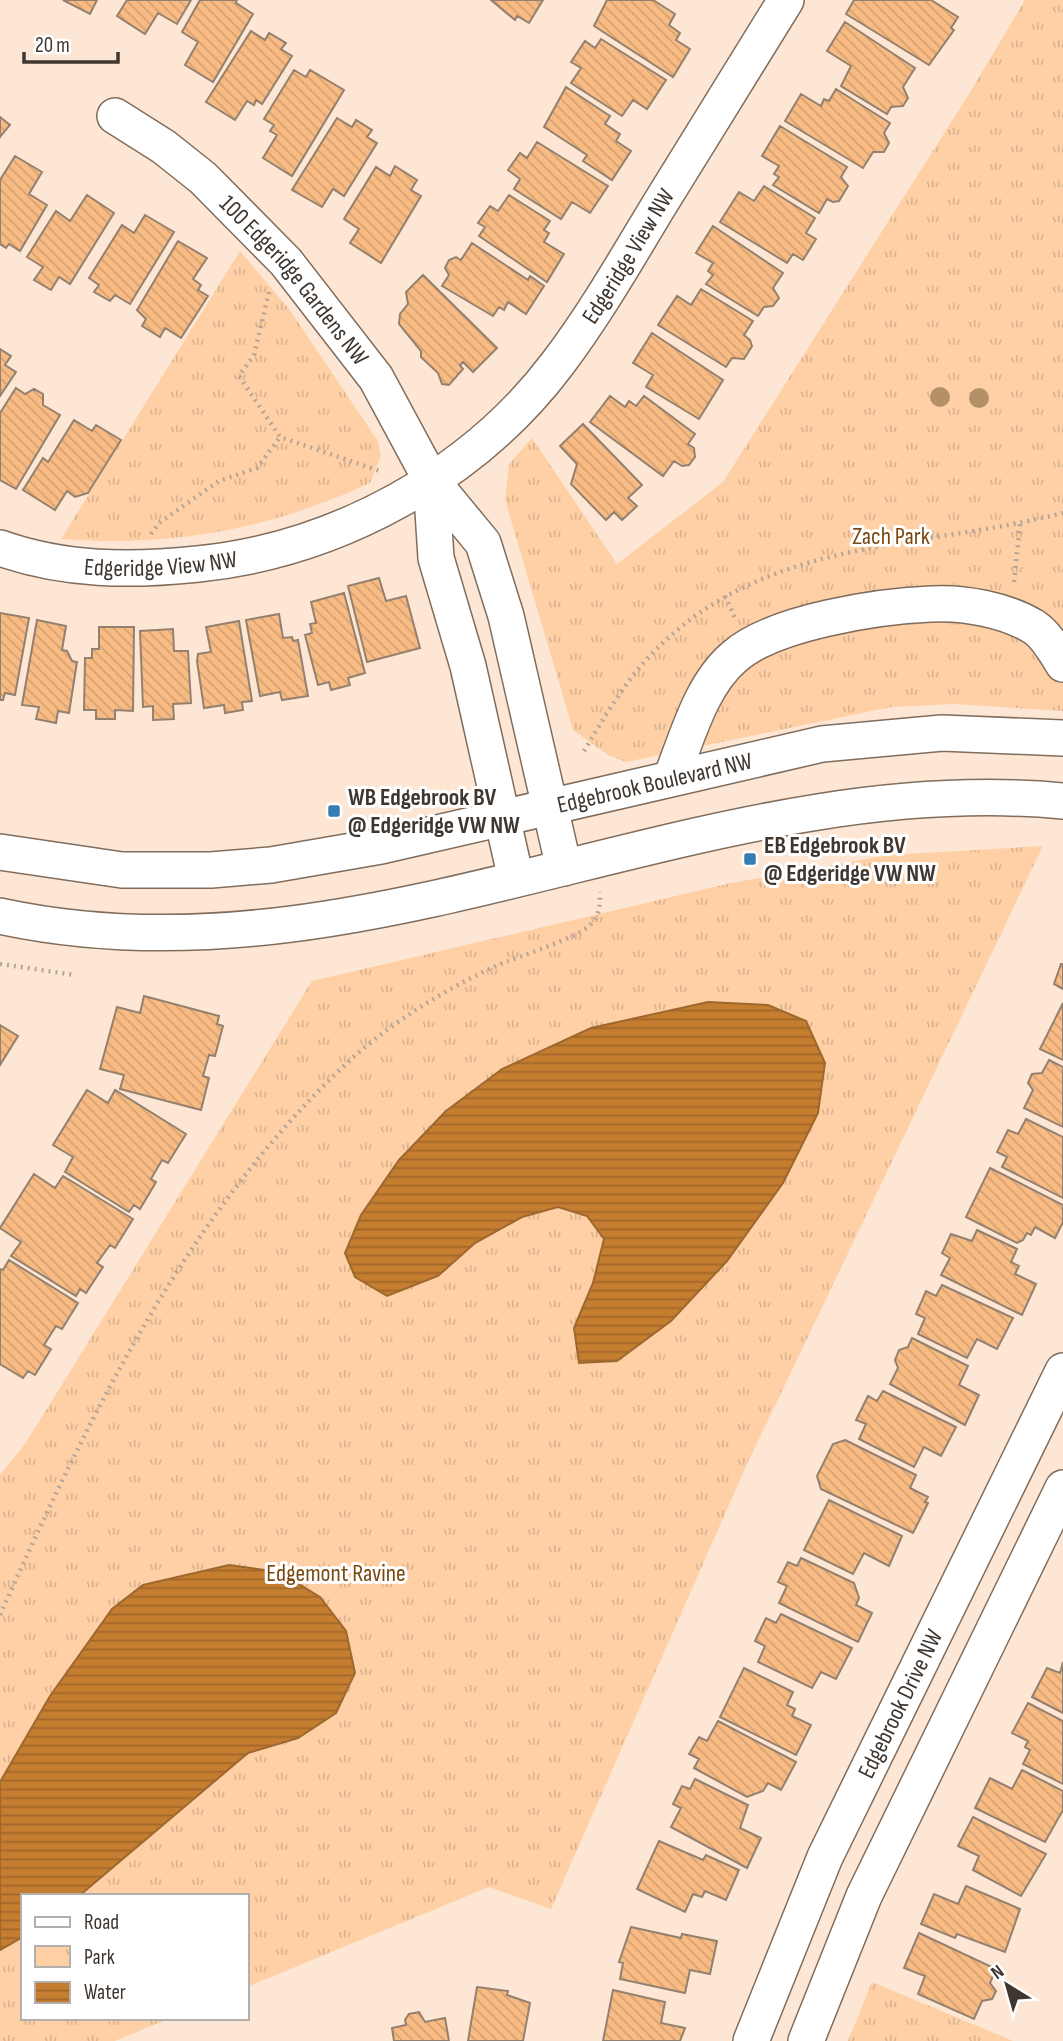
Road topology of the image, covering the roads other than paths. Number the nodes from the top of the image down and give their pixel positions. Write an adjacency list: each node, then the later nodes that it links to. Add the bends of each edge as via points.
1 (770, 5): 3 (street, Edgeridge View NW, via 624,264 557,364 489,436)
2 (115, 116): 3 (street, 100 Edgeridge Gardens NW, via 203,178 286,262 376,378)
3 (431, 480): 4 (street, Edgeridge View NW, via 332,532 233,561 136,570 79,566); 9 (street, via 482,543 506,617); 10 (street, via 436,558 468,666)
4 (0, 548)
5 (1063, 664): 7 (street, via 1035,628 990,610 932,604 780,630 734,656 706,692)
6 (1063, 738): 7 (street, Edgebrook Boulevard NW, via 942,733 822,744)
7 (671, 778): 9 (street, Edgebrook Boulevard NW)
8 (1063, 801): 12 (street, via 944,797 870,803 720,831)
9 (550, 806): 10 (street, Edgebrook Boulevard NW); 12 (street)
10 (503, 818): 11 (street, Edgebrook Boulevard NW, via 303,861 211,870 121,870); 13 (street)
11 (0, 852)
12 (564, 868): 13 (street)
13 (516, 879): 14 (street, via 304,925 247,931 128,933)
14 (0, 916)
15 (1063, 1371): 17 (street, Edgebrook Drive NW, via 825,1857)
16 (1063, 1488): 18 (street, Edgebrook Drive NW, via 864,1896)
17 (751, 2041)
18 (806, 2041)

